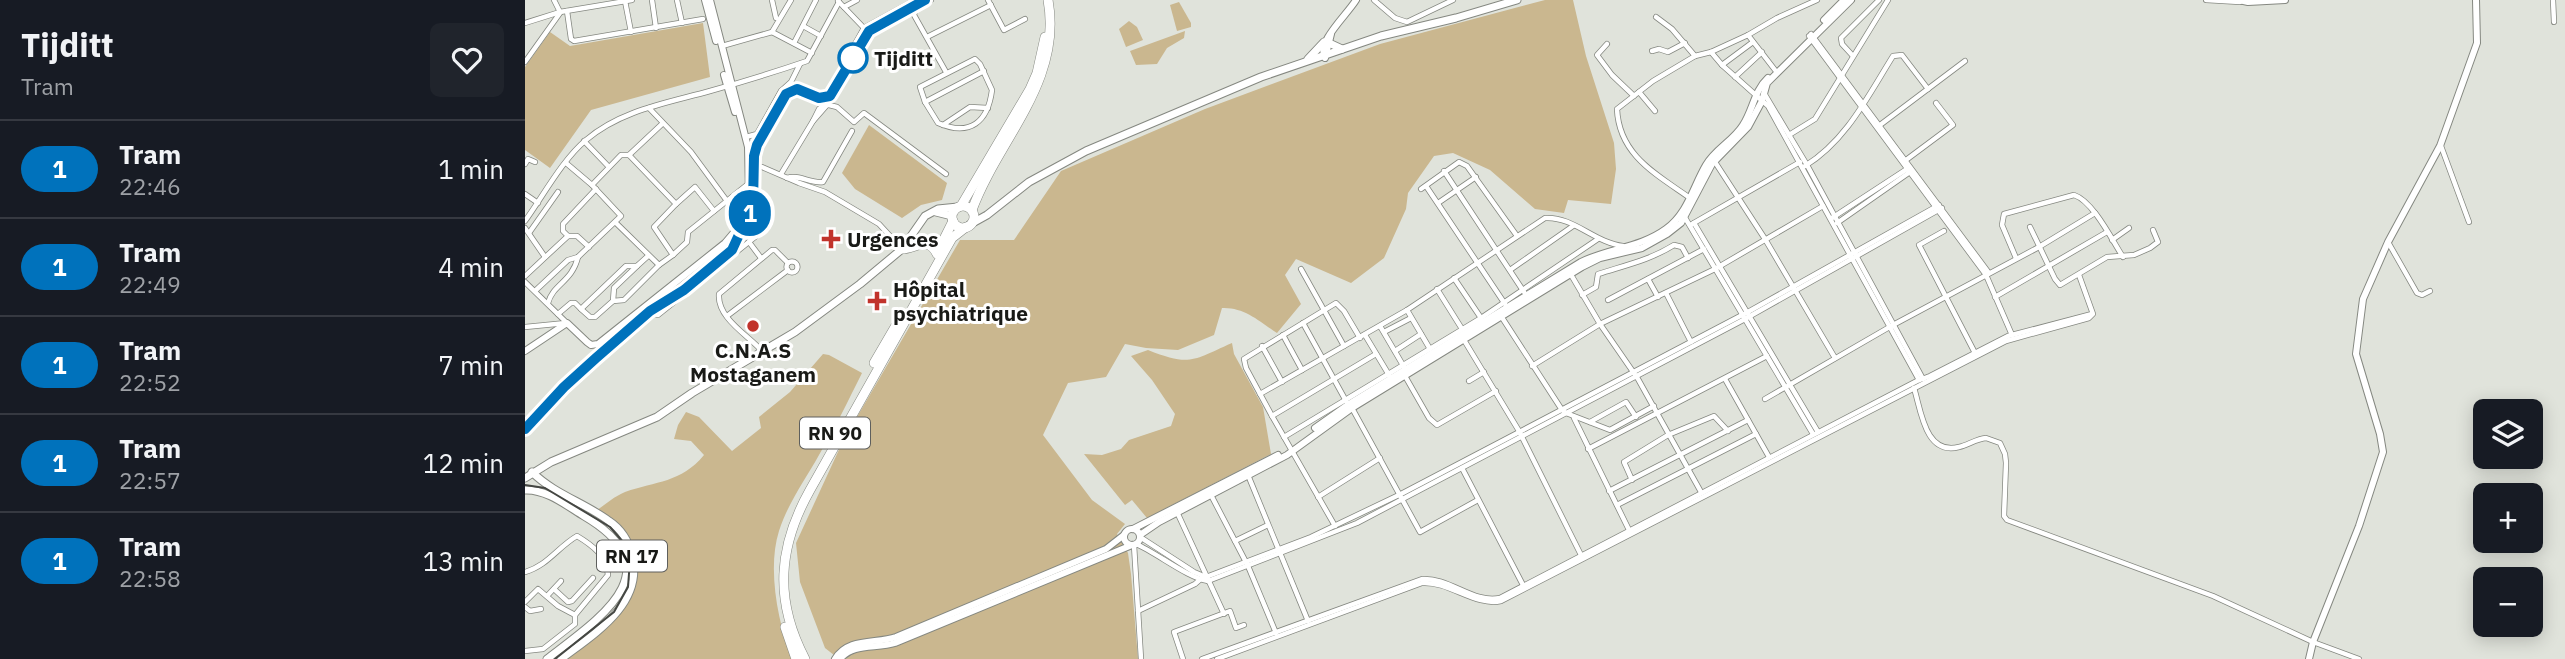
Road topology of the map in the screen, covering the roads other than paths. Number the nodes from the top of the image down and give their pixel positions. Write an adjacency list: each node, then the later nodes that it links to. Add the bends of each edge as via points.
1 (554, 0): 33 (street)
2 (632, 0): 25 (street)
3 (652, 0): 43 (street)
4 (677, 0): 40 (street)
5 (708, 0): 56 (street); 76 (street)
6 (772, 0): 35 (street)
7 (791, 0): 45 (street)
8 (816, 0): 41 (street)
9 (857, 0): 32 (street)
10 (931, 0): 30 (street)
11 (1043, 0): 124 (highway, via 1045,31 1037,73)
12 (1048, 0): 129 (highway, via 1049,50 1038,86)
13 (1356, 0): 53 (street)
14 (1374, 0): 27 (street, via 1395,18 1408,22)
15 (1517, 0): 46 (main road)
16 (1817, 0): 47 (street)
17 (1845, 0): 50 (street)
18 (1851, 0): 50 (street)
19 (1879, 0): 28 (street); 64 (street, via 1841,38)
20 (2206, 0): 29 (street)
21 (2239, 0): 29 (street)
22 (2285, 0): 29 (street)
23 (2476, 0): 95 (street, via 2476,48)
24 (2553, 0): 39 (street)
25 (625, 1): 33 (street); 44 (street)
26 (838, 1): 32 (street); 48 (street)
27 (1449, 1)
28 (1887, 2): 64 (street)
29 (2248, 2)
30 (916, 3): 42 (street); 49 (street, via 914,15)
31 (989, 3): 37 (street, via 1004,30); 49 (street)
32 (844, 7): 42 (street)
33 (563, 12): 38 (street); 44 (street, via 573,40); 65 (street)
34 (1655, 17): 54 (street)
35 (776, 18)
36 (703, 19): 40 (street)
37 (1025, 19)
38 (526, 20)
39 (2554, 22)
40 (681, 23): 43 (street)
41 (803, 26): 48 (street); 52 (street)
42 (864, 27): 83 (street, via 834,82)
43 (656, 28): 44 (street)
44 (631, 32)
45 (772, 32): 52 (street); 56 (street)
46 (1389, 34): 57 (main road); 62 (main road)
47 (1748, 35): 51 (street); 59 (street)
48 (821, 36): 61 (street)
49 (927, 37): 72 (street)
50 (1811, 37): 70 (street); 74 (street); 79 (street)
51 (1753, 42): 60 (street); 69 (street)
52 (794, 43): 61 (street)
53 (1327, 43): 57 (main road); 62 (street); 66 (main road)
54 (1685, 43): 58 (street, via 1668,52); 63 (street)
55 (1607, 44): 80 (street, via 1597,55)
56 (721, 46): 76 (street)
57 (1343, 49): 62 (main road)
58 (1652, 51)
59 (1711, 52): 63 (street); 69 (street)
60 (1762, 52): 70 (street); 73 (street)
61 (812, 53): 68 (street)
62 (1325, 56): 66 (main road); 75 (main road)
63 (1695, 56): 78 (street)
64 (1853, 57): 74 (street)
65 (526, 59)
66 (1307, 60): 75 (main road)
67 (1965, 61): 77 (street)
68 (800, 64): 76 (street); 93 (street, via 757,134)
69 (1722, 65): 73 (street)
70 (1775, 70): 79 (street)
71 (984, 71): 72 (street, via 975,59); 81 (street); 86 (street, via 992,90)
72 (946, 72): 81 (street, via 922,84 919,89)
73 (1735, 77): 79 (street)
74 (1841, 77): 84 (street); 92 (street, via 1815,119)
75 (1250, 83): 130 (main road, via 1086,151 1029,182)
76 (729, 86): 85 (street); 93 (street); 102 (street)
77 (1928, 89): 84 (street, via 1902,55 1893,56); 90 (street)
78 (1639, 92): 80 (street); 87 (street)
79 (1759, 95): 92 (street); 97 (street, via 1742,127); 103 (street)
80 (1634, 96): 119 (street, via 1616,110 1626,144 1651,172)
81 (925, 102): 89 (street)
82 (1936, 103): 99 (street, via 1953,125)
83 (827, 105): 107 (street); 108 (street, via 837,107 854,122 864,113)
84 (1862, 105): 90 (street); 99 (street); 103 (street, via 1832,146)
85 (649, 108): 88 (street); 94 (street, via 617,119)
86 (988, 108): 89 (street, via 971,107); 89 (street, via 971,127)
87 (1655, 111)
88 (662, 124): 96 (street); 120 (street, via 691,152)
89 (942, 125)
90 (1880, 125): 99 (street)
91 (852, 131): 109 (street, via 823,182)
92 (1790, 135): 103 (street)
93 (746, 137): 102 (street)
94 (584, 141): 100 (street); 104 (street)
95 (2440, 146): 136 (street); 155 (street)
96 (629, 155): 104 (street, via 621,155); 123 (street)
97 (1714, 159): 118 (street); 119 (street); 132 (street)
98 (535, 162): 101 (street, via 530,159)
99 (1904, 162): 105 (street)
100 (566, 163): 112 (street); 121 (street)
101 (525, 164)
102 (749, 164): 107 (street); 111 (street)
103 (1803, 164): 118 (street); 125 (street); 135 (street)
104 (608, 166): 112 (street)
105 (1910, 170): 126 (street); 135 (street)
106 (1444, 172): 110 (street, via 1459,162); 113 (street); 122 (street, via 1424,188)
107 (781, 174): 109 (street)
108 (946, 174)
109 (787, 177): 159 (street, via 825,191 879,224)
110 (1476, 177): 113 (street); 149 (street)
111 (748, 183): 115 (street); 117 (street)
112 (594, 187): 137 (street, via 620,214); 148 (street, via 562,224)
113 (1455, 189): 122 (street); 161 (street)
114 (558, 192): 147 (street)
115 (739, 192): 117 (street); 120 (street)
116 (525, 194): 121 (street)
117 (749, 194): 204 (street, via 738,225 725,243)
118 (1739, 197): 138 (street); 152 (street)
119 (1690, 198): 132 (street)
120 (727, 201): 127 (street)
121 (538, 203): 134 (street)
122 (1438, 203): 173 (street)
123 (676, 204): 127 (street, via 695,187); 163 (street, via 654,227)
124 (960, 206): 128 (main road); 129 (highway); 133 (highway)
125 (1823, 206): 135 (street); 152 (street)
126 (1938, 207): 164 (street); 184 (street)
127 (714, 211): 163 (street, via 688,232 687,242)
128 (931, 211): 133 (main road); 159 (main road)
129 (972, 211): 130 (main road); 139 (highway)
130 (992, 211): 139 (main road)
131 (2095, 213): 146 (street); 158 (street); 171 (street, via 2074,195 2007,212 2001,221)
132 (1683, 216): 138 (street); 156 (street); 183 (street, via 1650,244)
133 (953, 218): 139 (highway, via 960,227); 162 (highway, RN 90)
134 (525, 221)
135 (1834, 221): 164 (street)
136 (2469, 222)
137 (616, 223): 157 (street); 165 (street)
138 (1691, 224): 160 (street); 179 (street)
139 (968, 226): 323 (highway, RN 90, via 952,238 797,513 784,563 784,594)
140 (1573, 226): 149 (street, via 1545,218); 151 (street); 182 (street)
141 (2030, 227): 158 (street)
142 (525, 228): 147 (street)
143 (2129, 228): 153 (street)
144 (2153, 230): 168 (street, via 2156,244)
145 (1944, 231): 197 (street, via 1919,245)
146 (2107, 232): 153 (street); 177 (street)
147 (529, 233): 166 (street)
148 (568, 236): 157 (street, via 577,236); 166 (street)
149 (1517, 236): 161 (street)
150 (755, 237): 154 (street)
151 (1598, 239): 156 (street); 194 (street)
152 (1765, 239): 179 (street); 190 (street)
153 (2112, 240): 168 (street)
154 (749, 242): 169 (street); 204 (street, via 658,315)
155 (2388, 242): 193 (street, via 2417,293); 318 (street, via 2367,287 2355,347 2383,452)
156 (1635, 245): 183 (street, via 1599,254)
157 (589, 247): 167 (street)
158 (2039, 247): 171 (street); 177 (street)
159 (902, 249): 162 (highway, via 923,243); 232 (main road, via 816,318)
160 (1703, 249): 170 (street); 179 (street)
161 (1498, 250): 173 (street); 182 (street)
162 (937, 254): 322 (highway, RN 90, via 787,526 778,562 779,597)
163 (673, 255): 175 (street)
164 (1852, 255): 190 (street); 218 (street)
165 (647, 256): 175 (street); 176 (street)
166 (545, 257): 186 (street)
167 (578, 257): 172 (street); 178 (street)
168 (2123, 257): 185 (street, via 2107,257)
169 (761, 258): 174 (street, via 773,250); 210 (street, via 719,295)
170 (1688, 258): 188 (street); 196 (street, via 1681,246 1674,245 1645,261 1600,273 1596,288)
171 (2017, 258): 184 (street)
172 (568, 260): 178 (street); 192 (street)
173 (1478, 262): 187 (street); 203 (street)
174 (788, 263): 181 (street); 181 (street, via 794,262 798,268)
175 (659, 265): 201 (street, via 624,300)
176 (637, 266): 201 (street, via 614,288); 205 (street, via 626,266)
177 (2049, 266): 185 (street, via 2060,285); 199 (street)
178 (576, 267): 202 (street, via 550,295)
179 (1717, 267): 195 (street); 211 (street)
180 (1301, 269): 207 (street)
181 (788, 270): 210 (street)
182 (1510, 270): 194 (street)
183 (1569, 272): 194 (street); 196 (street); 209 (street)
184 (1987, 274): 197 (street); 199 (street)
185 (2079, 275): 224 (street, via 2092,314 2089,318)
186 (525, 276)
187 (1454, 278): 191 (street); 213 (street)
188 (1648, 279): 198 (street); 200 (street)
189 (525, 282): 192 (street)
190 (1795, 288): 211 (street); 238 (street)
191 (1437, 289): 206 (street); 220 (street)
192 (535, 291): 202 (street)
193 (2430, 291)
194 (1525, 293): 203 (street)
195 (1666, 293): 198 (street); 227 (street)
196 (1582, 295): 216 (street)
197 (1945, 296): 218 (street); 235 (street)
198 (1658, 297): 216 (street)
199 (1995, 297): 224 (street)
200 (1608, 300)
201 (613, 301): 205 (street, via 595,317)
202 (548, 304): 208 (street)
203 (1506, 305): 209 (street); 213 (street)
204 (646, 306): 214 (street, via 594,345)
205 (581, 309): 208 (street, via 571,303)
206 (1407, 310): 212 (street); 217 (street)
207 (1324, 311): 215 (street); 225 (street, via 1340,305); 229 (street)
208 (558, 314): 214 (street)
209 (1500, 315): 226 (street); 239 (street); 241 (street)
210 (727, 316): 232 (street)
211 (1745, 316): 227 (street); 236 (street); 243 (street); 250 (street)
212 (1412, 317): 221 (street); 222 (street)
213 (1481, 318): 220 (street)
214 (567, 323): 219 (street); 231 (street)
215 (1303, 323): 223 (street); 237 (street)
216 (1600, 324): 239 (street); 243 (street)
217 (1380, 326): 221 (street); 225 (street)
218 (1891, 326): 238 (street); 248 (street)
219 (525, 327)
220 (1462, 329): 230 (street)
221 (1384, 332): 233 (street)
222 (1421, 334): 230 (street); 233 (street)
223 (1283, 335): 228 (street); 240 (street)
224 (2013, 336): 235 (street)
225 (1362, 337): 229 (street); 234 (street)
226 (1464, 340): 241 (street); 242 (street)
227 (1691, 342): 243 (street)
228 (1262, 346): 249 (street); 253 (street, via 1244,359)
229 (1344, 346): 237 (street)
230 (1430, 349): 241 (street)
231 (525, 351)
232 (762, 351): 275 (main road, via 657,416)
233 (1395, 351): 241 (street)
234 (1376, 354): 244 (street); 245 (street)
235 (1976, 355): 248 (street)
236 (1767, 356): 246 (street); 250 (street)
237 (1322, 358): 240 (street); 245 (street)
238 (1835, 358): 250 (street)
239 (1532, 366): 257 (street)
240 (1302, 370): 249 (street)
241 (1405, 372): 244 (street); 252 (street, via 1437,425); 255 (street)
242 (1484, 372): 247 (street); 252 (street)
243 (1634, 374): 256 (street); 257 (street)
244 (1390, 377): 255 (street)
245 (1334, 379): 255 (street); 259 (street)
246 (1725, 379): 258 (street); 262 (street)
247 (1469, 381)
248 (1922, 381): 251 (street); 268 (street)
249 (1282, 382): 253 (street)
250 (1787, 386): 254 (street); 268 (street)
251 (1914, 387): 268 (street); 318 (street, via 1927,430 1941,446 1960,447 1986,438 2000,443 2006,463 2007,520 2213,596)
252 (1496, 391): 265 (street)
253 (1260, 394): 259 (street)
254 (1765, 399)
255 (1349, 404): 269 (street); 271 (street); 273 (street)
256 (1654, 406): 258 (street); 261 (street)
257 (1564, 412): 260 (street); 265 (street)
258 (1658, 414): 267 (street); 270 (street)
259 (1272, 416): 269 (street)
260 (1573, 417): 263 (street); 270 (street)
261 (1636, 417): 263 (street, via 1610,430); 263 (street, via 1626,402)
262 (1748, 420): 264 (street); 266 (street)
263 (1589, 422)
264 (1728, 431): 267 (street, via 1714,416); 272 (street)
265 (1520, 434): 277 (street); 288 (street); 301 (street)
266 (1756, 434): 274 (street); 278 (street)
267 (1668, 435): 272 (street); 281 (street, via 1624,462)
268 (1817, 435): 274 (street)
269 (1284, 437): 271 (street)
270 (1588, 449): 284 (street)
271 (1291, 450): 280 (street); 287 (street); 294 (street)
272 (1679, 456): 278 (street); 281 (street)
273 (1381, 458): 287 (street); 288 (street)
274 (1767, 460): 285 (street); 295 (street)
275 (551, 462): 279 (main road); 282 (main road)
276 (525, 466): 279 (street)
277 (1462, 468): 288 (street); 289 (street)
278 (1687, 469): 285 (street); 290 (street)
279 (527, 475): 282 (main road, RN 17)
280 (1248, 475): 286 (street); 292 (street)
281 (1632, 481): 284 (street)
282 (543, 482): 321 (main road, RN 17, via 615,525 630,548 634,568 631,590 618,612)
283 (525, 490): 320 (main road, RN 17, via 543,492 604,528 621,548 625,564 622,587 608,610)
284 (1609, 491): 290 (street)
285 (1701, 492): 295 (street)
286 (1211, 495): 291 (street); 298 (street)
287 (1318, 497): 293 (street)
288 (1402, 497): 289 (street, via 1420,532); 293 (street); 300 (street, via 1357,523)
289 (1478, 500): 307 (street)
290 (1616, 505): 295 (street)
291 (1177, 512): 297 (street); 305 (street)
292 (1268, 525): 298 (street); 300 (street)
293 (1335, 526): 300 (street)
294 (1133, 529): 296 (street); 297 (street)
295 (1630, 532): 301 (street); 317 (street, via 1501,601 1488,602 1422,583)
296 (1124, 535): 299 (street, via 1126,542); 324 (street, via 1095,553 896,637 850,645)
297 (1140, 536): 299 (street); 305 (street)
298 (1235, 541): 302 (street)
299 (1134, 545): 305 (street); 312 (street); 324 (street, via 895,643 857,648)
300 (1278, 552): 302 (street); 315 (street)
301 (1581, 555): 307 (street)
302 (1247, 564): 305 (street); 317 (street)
303 (525, 572): 314 (street, via 542,565 577,536 586,541 602,557 608,575)
304 (593, 578): 308 (street, via 572,601)
305 (1206, 578): 312 (street); 313 (street)
306 (561, 581): 308 (street)
307 (1523, 585): 315 (street, via 1493,599 1439,580 1422,579)
308 (554, 589): 309 (street)
309 (547, 596): 310 (street, via 538,589); 314 (street)
310 (525, 605): 311 (street, via 530,611)
311 (541, 609)
312 (1138, 611): 325 (street)
313 (1224, 614): 316 (street, via 1230,611 1236,628); 326 (street, via 1174,632)
314 (575, 615): 319 (street, via 575,624 543,649)
315 (1308, 621): 317 (street)
316 (1244, 625)
317 (1276, 635): 327 (street); 328 (street)
318 (2313, 642): 329 (street); 330 (street)
319 (525, 651)
320 (547, 659)
321 (561, 659)
322 (796, 659)
323 (805, 659)
324 (837, 659)
325 (1141, 659)
326 (1183, 659)
327 (1202, 659)
328 (1217, 659)
329 (2309, 659)
330 (2359, 659)

